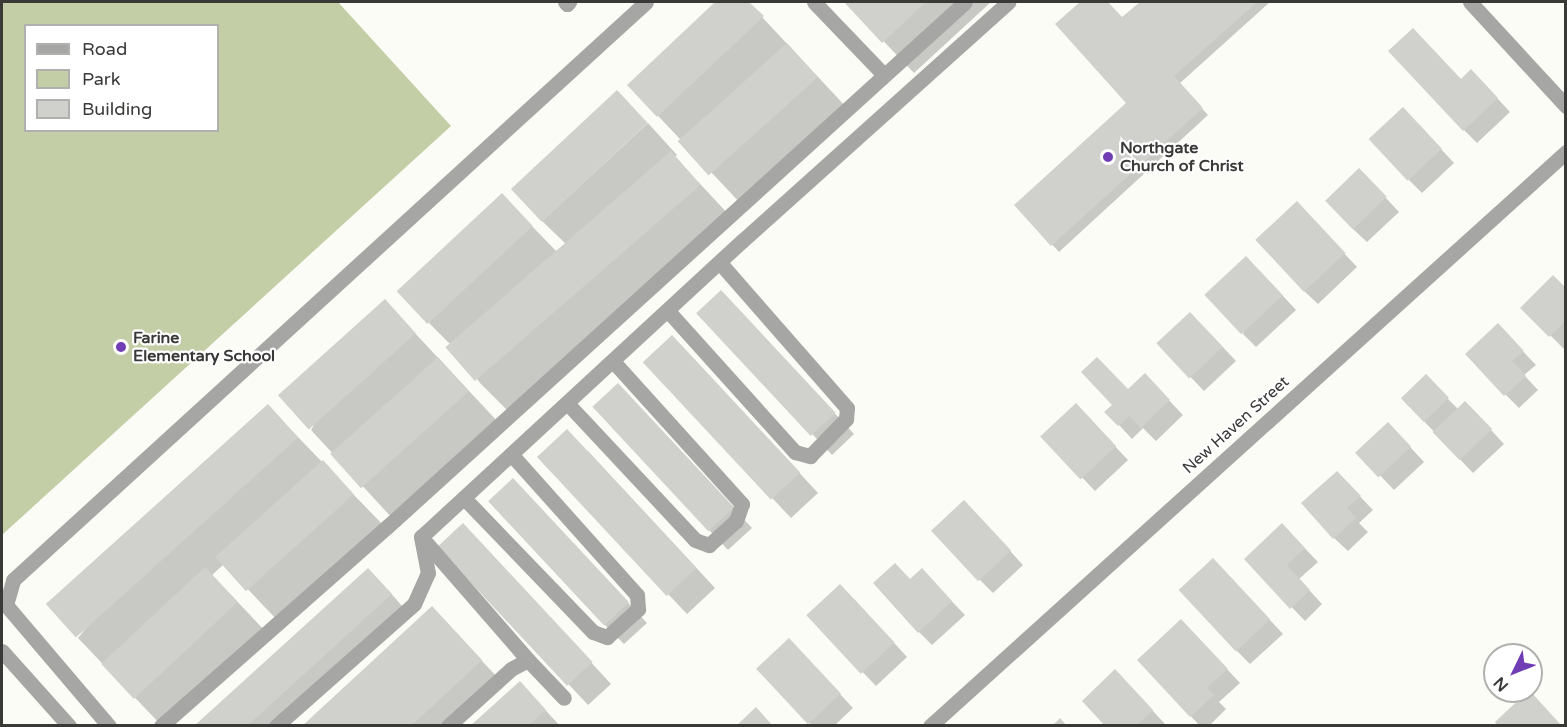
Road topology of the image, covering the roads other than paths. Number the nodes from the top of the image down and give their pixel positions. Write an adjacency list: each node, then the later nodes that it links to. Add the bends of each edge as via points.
1 (646, 2): 20 (street, via 13,580 6,605)
2 (814, 2): 6 (street)
3 (965, 2): 6 (street)
4 (1008, 2): 9 (street)
5 (1470, 2): 7 (street)
6 (884, 74): 21 (street)
7 (1566, 106)
8 (1566, 152): 24 (street, New Haven Street)
9 (720, 263): 10 (street); 10 (street, via 847,408 846,419 810,456 795,452)
10 (668, 311): 11 (street)
11 (613, 361): 12 (street); 12 (street, via 742,504 736,521 709,545 695,540)
12 (567, 403): 13 (street)
13 (511, 454): 14 (street); 14 (street, via 637,594 638,609 606,637 592,632)
14 (464, 498): 15 (street)
15 (421, 537): 17 (street); 22 (street, via 428,573 414,604)
16 (2, 651): 19 (street)
17 (528, 660): 18 (street); 23 (street, via 511,669)
18 (564, 698)
19 (69, 726)
20 (109, 726)
21 (161, 726)
22 (276, 726)
23 (448, 726)
24 (930, 726)

